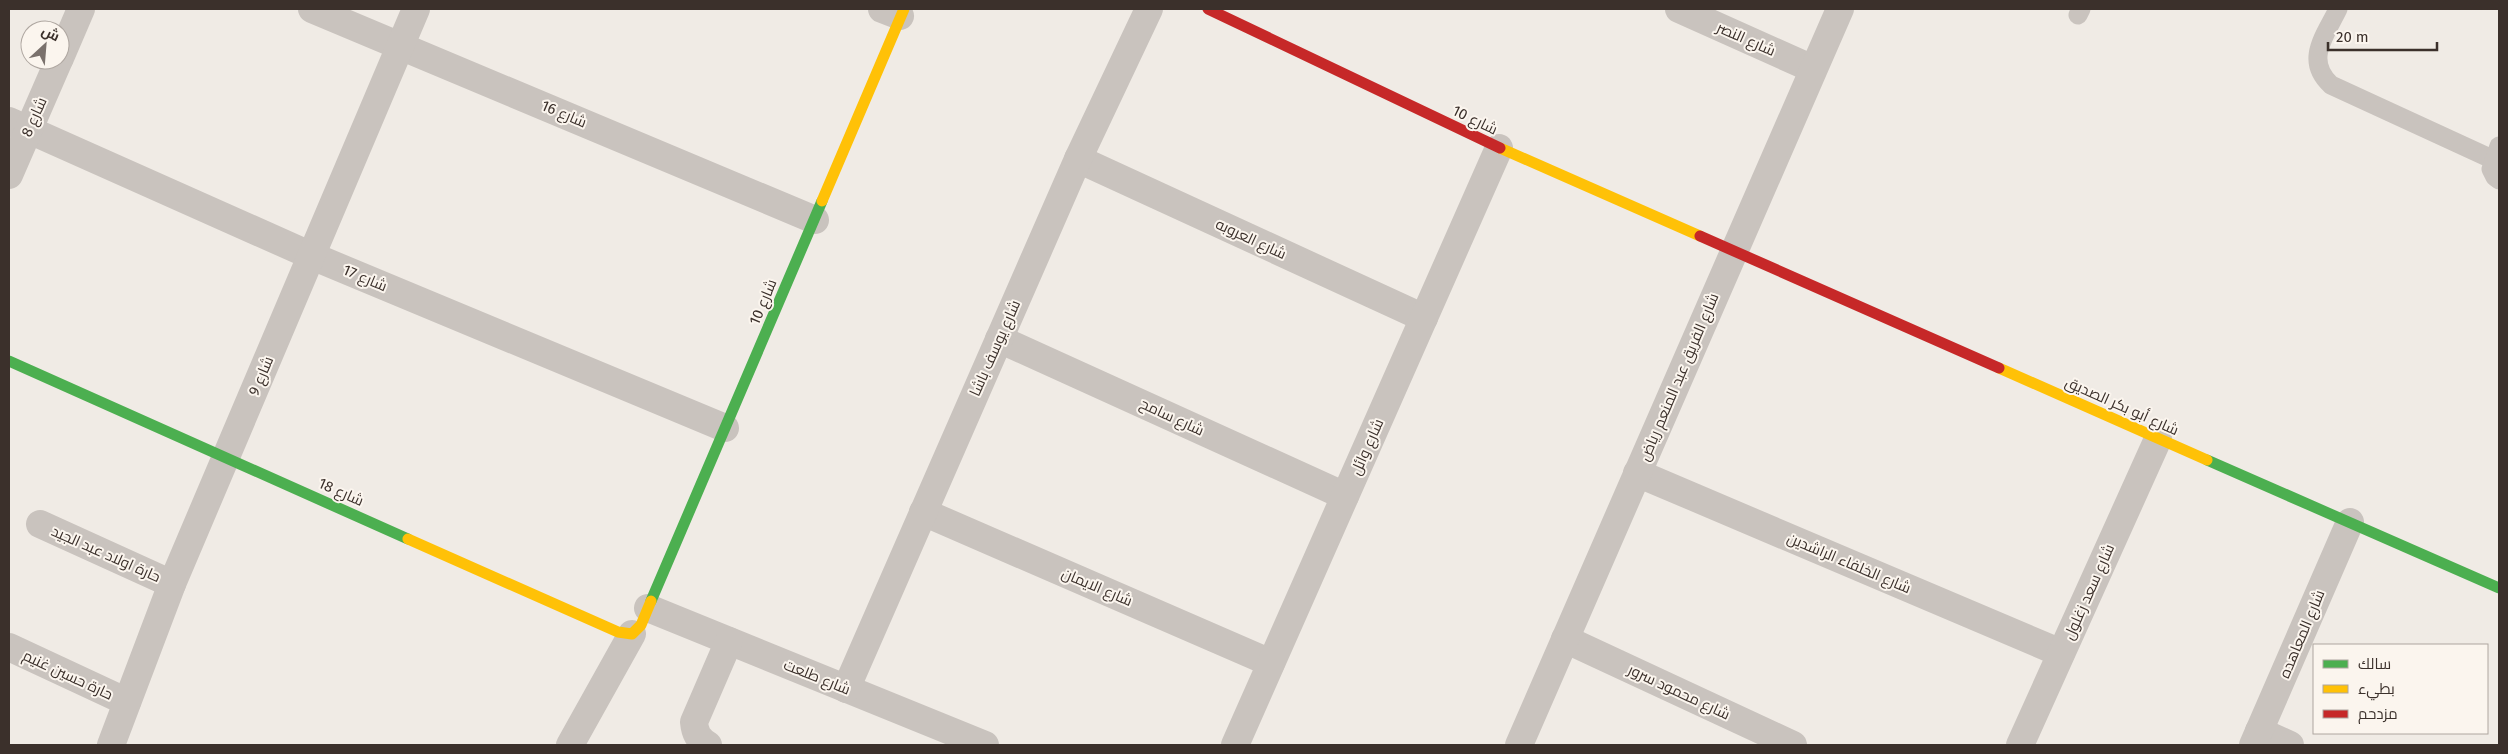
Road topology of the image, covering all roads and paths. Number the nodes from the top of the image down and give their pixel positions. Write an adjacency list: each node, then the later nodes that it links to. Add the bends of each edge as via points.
1 (81, 9): 10 (street, شارع 8)
2 (312, 9): 11 (street, شارع 16)
3 (416, 9): 11 (street, شارع 9)
4 (1150, 9): 17 (street, شارع يوسف باشا)
5 (1208, 9): 15 (street, شارع 10)
6 (1679, 9): 12 (street, شارع النصر)
7 (1840, 9): 12 (street, شارع الفريق عبد المنعم رياض)
8 (2338, 9): 16 (lane, via 2316,61 2320,75 2331,85)
9 (895, 11): 20 (street, شارع 10)
10 (70, 35)
11 (401, 45): 20 (street, شارع 16); 22 (street, شارع 9)
12 (1813, 69): 21 (street, شارع الفريق عبد المنعم رياض)
13 (53, 70): 14 (street, شارع 8)
14 (19, 125): 18 (street, شارع 8); 22 (street, شارع 17)
15 (1499, 148): 21 (street, شارع 10); 23 (street, شارع وائل)
16 (2496, 153): 19 (lane, via 2491,169)
17 (1078, 159): 23 (street, شارع العروبه); 24 (street, شارع يوسف باشا)
18 (9, 175)
19 (2499, 180)
20 (815, 220): 26 (street, شارع 10)
21 (1734, 251): 27 (street, شارع أبو بكر الصديق); 29 (street, شارع الفريق عبد المنعم رياض)
22 (312, 256): 26 (street, شارع 17); 28 (street, شارع 9)
23 (1424, 318): 30 (street, شارع وائل)
24 (999, 339): 30 (street, شارع سامح); 31 (street, شارع يوسف باشا)
25 (9, 361): 28 (street, شارع 18)
26 (725, 428): 36 (street, شارع 10)
27 (2158, 438): 32 (street, شارع أبو بكر الصديق); 41 (street, شارع سعد زغلول)
28 (226, 458): 34 (street, شارع 9); 37 (street, شارع 18, via 618,632)
29 (1637, 473): 38 (street, شارع الفريق عبد المنعم رياض); 41 (street, شارع الخلفاء الراشدين)
30 (1345, 496): 42 (street, شارع وائل)
31 (923, 512): 42 (street, شارع الايمان); 43 (street, شارع يوسف باشا)
32 (2350, 522): 35 (street, شارع أبو بكر الصديق); 45 (street, شارع المعاهده)
33 (40, 524): 34 (street, حارة اولاد عبد الجيد)
34 (172, 584): 44 (street, شارع 9)
35 (2499, 588)
36 (648, 608): 37 (street, via 638,631); 39 (street, شارع طلعت)
37 (632, 634): 47 (street)
38 (1565, 639): 51 (street, شارع الفريق عبد المنعم رياض); 52 (street, شارع محمود سرور)
39 (729, 640): 43 (street, شارع طلعت); 48 (street, via 694,722 695,732)
40 (9, 647): 44 (street, حارة حسين غنيم)
41 (2061, 653): 53 (street, شارع سعد زغلول)
42 (1271, 663): 50 (street, شارع وائل)
43 (846, 689): 49 (street, شارع طلعت)
44 (127, 702): 46 (street, شارع 9)
45 (2256, 738): 54 (street)
46 (111, 745)
47 (570, 745)
48 (708, 745)
49 (985, 745)
50 (1235, 745)
51 (1519, 745)
52 (1793, 745)
53 (2020, 745)
54 (2290, 745)

